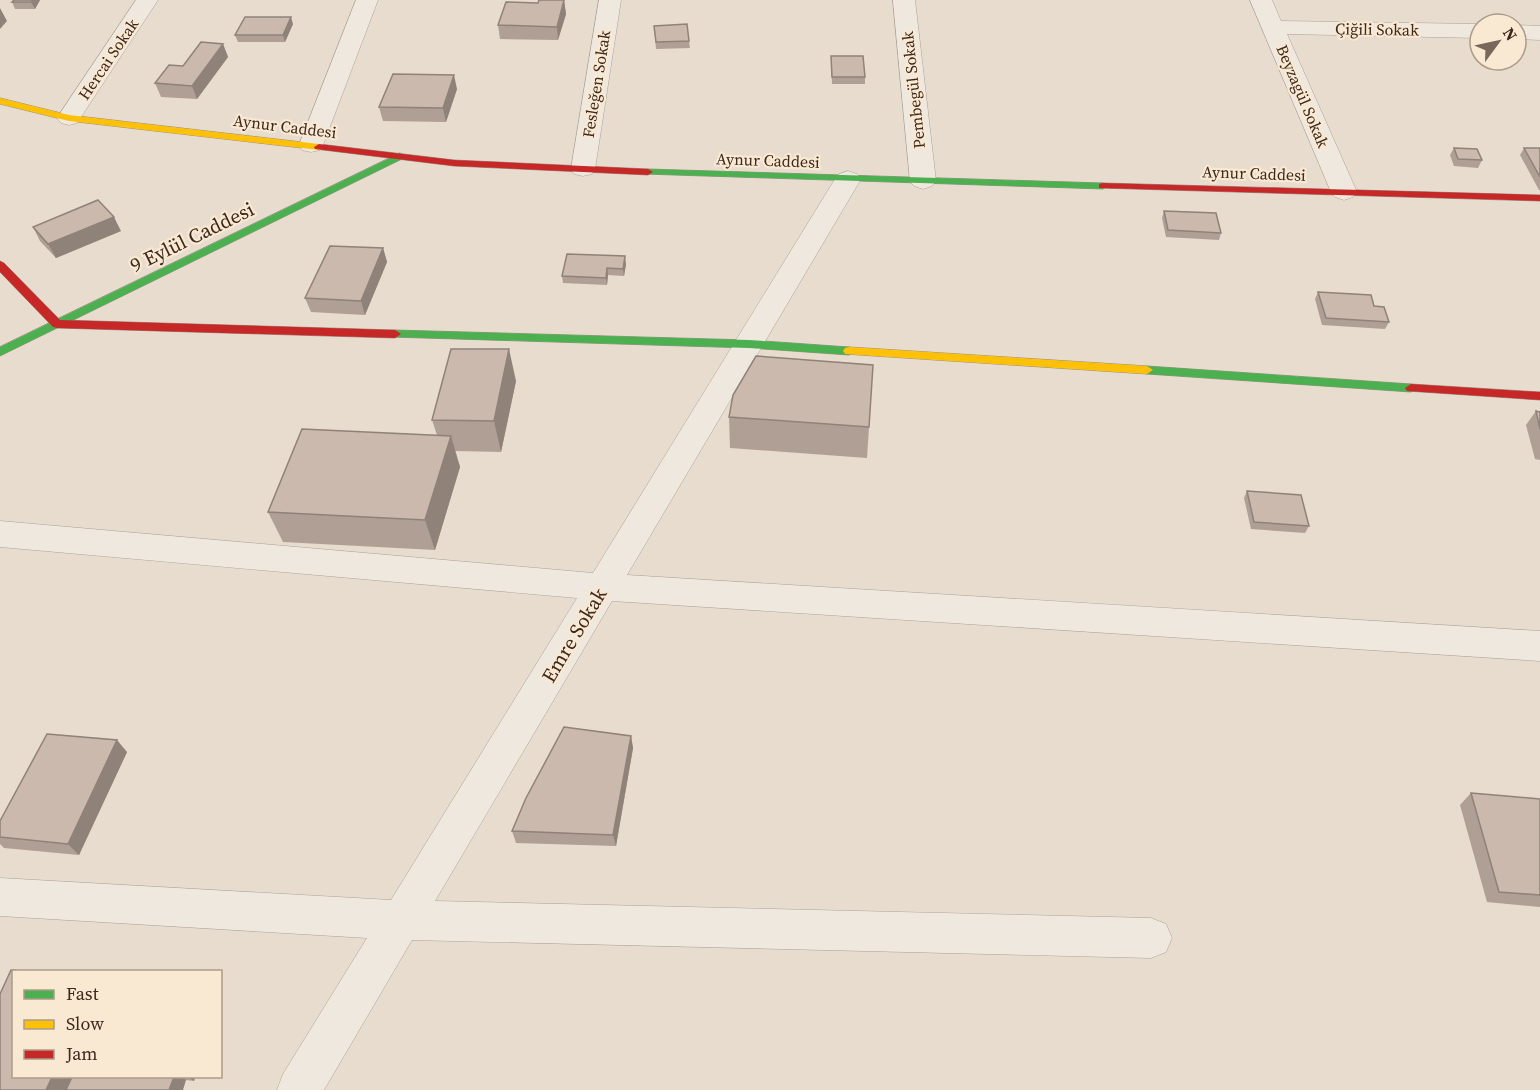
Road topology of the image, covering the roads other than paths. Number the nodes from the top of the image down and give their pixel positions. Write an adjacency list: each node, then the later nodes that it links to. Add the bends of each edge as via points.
1 (147, 0): 9 (street, Hercai Sokak)
2 (367, 0): 10 (street)
3 (610, 0): 12 (street, Fesleğen Sokak)
4 (904, 0): 14 (street, Pembegül Sokak)
5 (1262, 0): 6 (street, Beyzagül Sokak)
6 (1274, 27): 7 (street, Çiğili Sokak); 15 (street, Beyzagül Sokak)
7 (1468, 31)
8 (0, 101): 9 (street, Aynur Caddesi)
9 (69, 118): 10 (street, Aynur Caddesi)
10 (311, 145): 11 (street, Aynur Caddesi)
11 (400, 156): 12 (street, Aynur Caddesi, via 454,163); 18 (street, 9 Eylül Caddesi)
12 (583, 169): 13 (street, Aynur Caddesi)
13 (849, 179): 14 (street, Aynur Caddesi); 19 (street, Emre Sokak)
14 (923, 181): 15 (street, Aynur Caddesi)
15 (1344, 192): 16 (street, Aynur Caddesi)
16 (1540, 198)
17 (0, 265): 18 (street)
18 (57, 324): 19 (street); 20 (street, 9 Eylül Caddesi)
19 (749, 344): 21 (street); 23 (street, Emre Sokak)
20 (0, 352)
21 (1540, 396)
22 (0, 534): 23 (street)
23 (603, 587): 24 (street); 26 (street, Emre Sokak)
24 (1540, 646)
25 (0, 897): 26 (street)
26 (402, 920): 27 (street); 28 (street, Emre Sokak)
27 (1151, 938)
28 (299, 1090)

